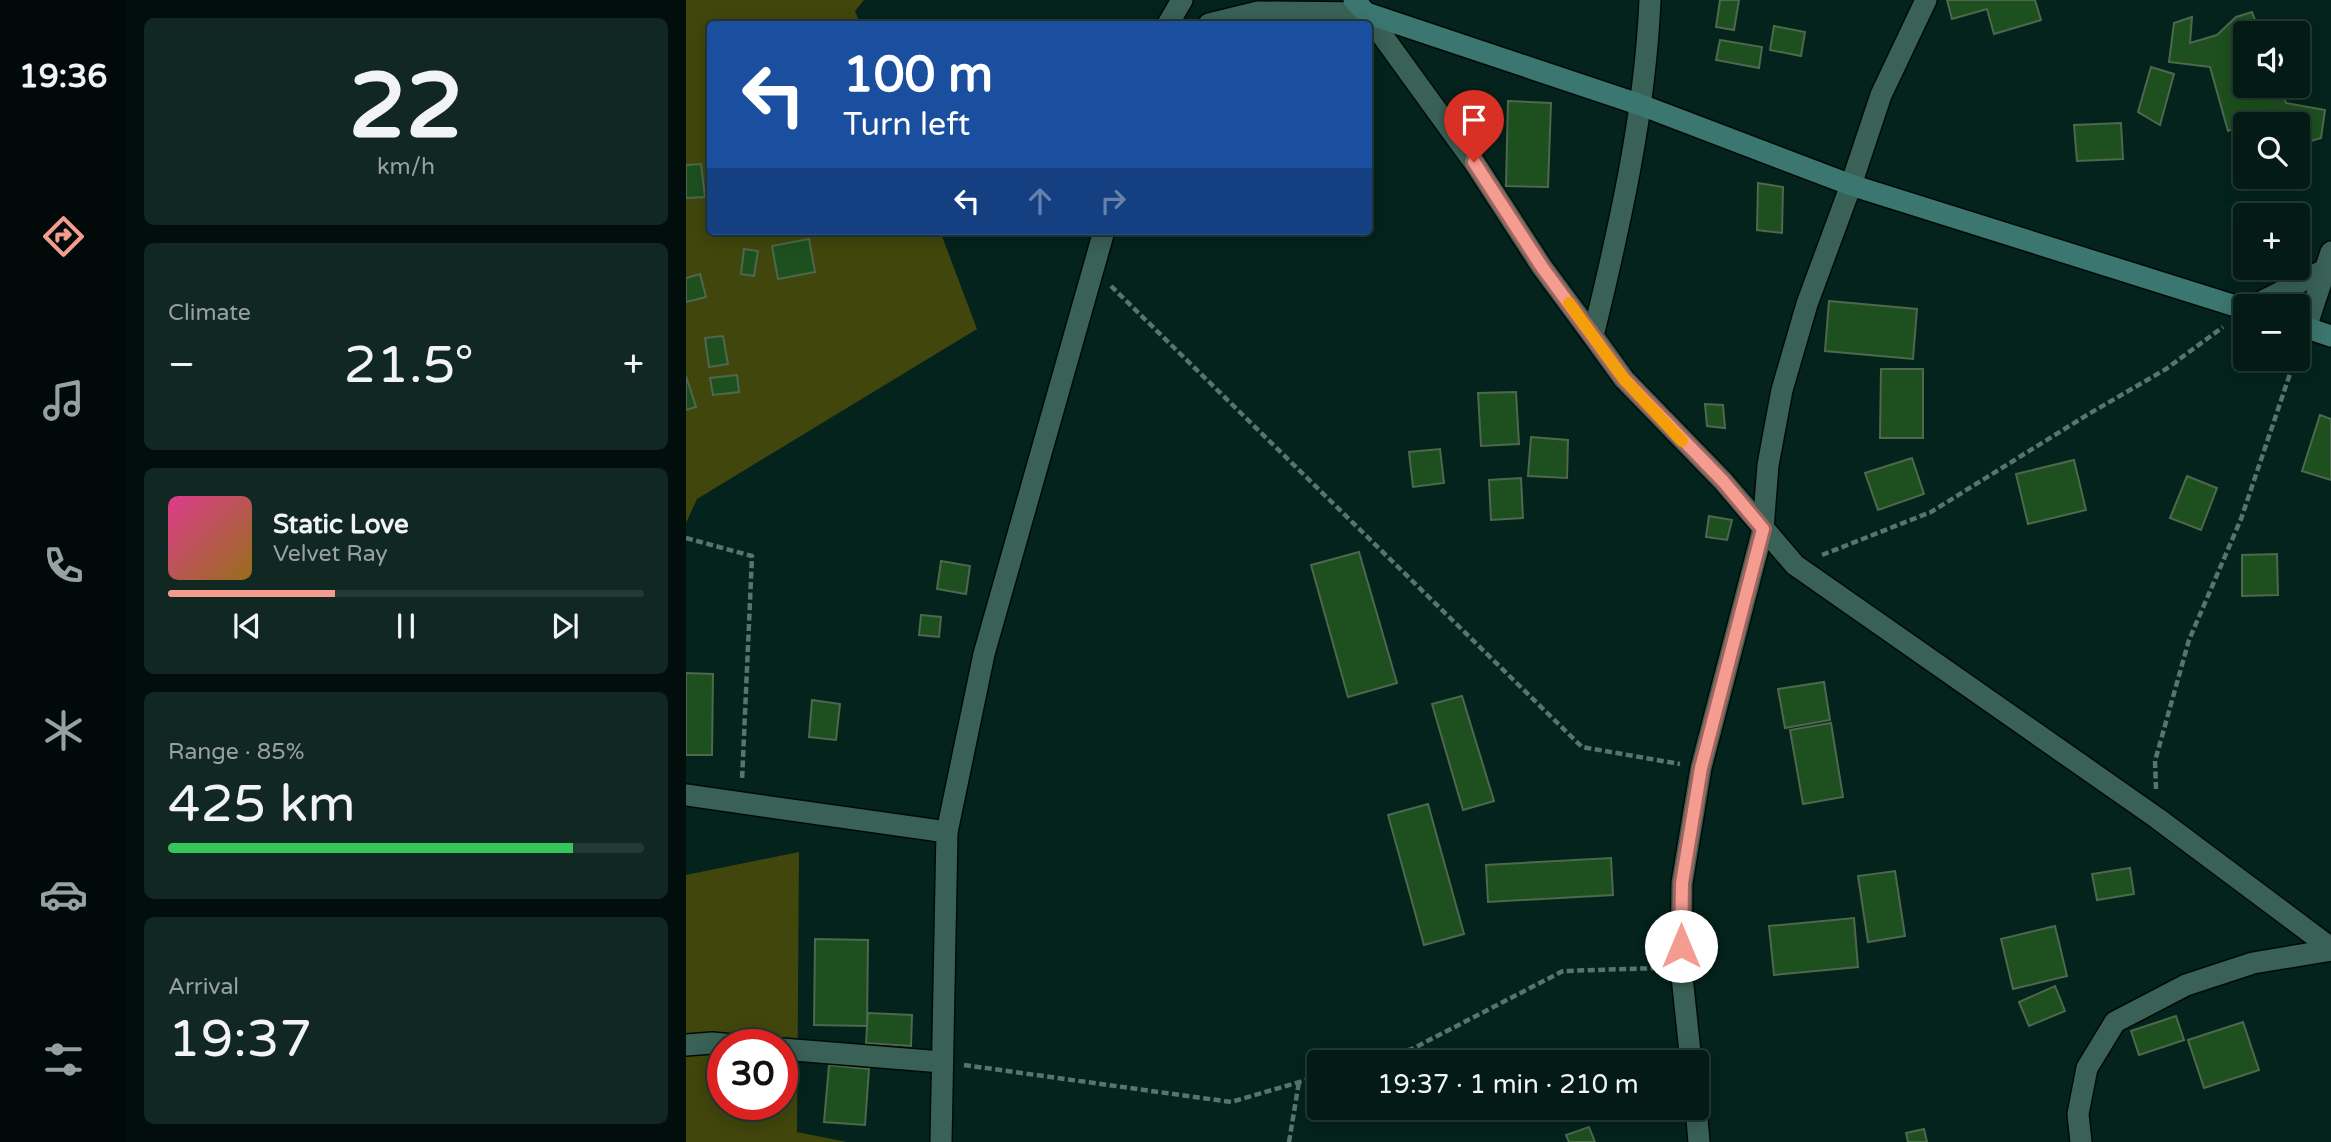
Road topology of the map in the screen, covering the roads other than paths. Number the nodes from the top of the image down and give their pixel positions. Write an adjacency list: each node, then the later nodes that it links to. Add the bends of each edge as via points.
1 (1182, 0): 5 (street)
2 (1650, 0): 8 (street)
3 (1926, 0): 9 (street, via 1881,95)
4 (1360, 7): 6 (street, via 1258,12); 8 (street)
5 (1170, 21)
6 (1221, 21)
7 (1372, 23): 16 (street)
8 (1641, 106): 9 (street); 16 (street)
9 (1851, 185): 13 (street); 18 (street, via 1807,304 1782,390 1768,465)
10 (1103, 235): 20 (street, via 984,654)
11 (2328, 260): 12 (street); 14 (street)
12 (2273, 294)
13 (2233, 305)
14 (2310, 306)
15 (2310, 329): 17 (street)
16 (1593, 336): 18 (street, via 1624,379)
17 (2331, 336)
18 (1763, 529): 21 (street, via 1795,565 2157,818); 25 (street, via 1701,768 1682,883 1681,967)
19 (686, 795): 20 (street)
20 (947, 832): 26 (street)
21 (2331, 949): 30 (street, via 2253,963 2186,985 2115,1022 2087,1068 2078,1114)
22 (707, 1043): 23 (street)
23 (686, 1045)
24 (798, 1050): 26 (street)
25 (1690, 1050)
26 (942, 1062): 28 (street)
27 (1697, 1120): 29 (street)
28 (941, 1142)
29 (1699, 1142)
30 (2081, 1142)

